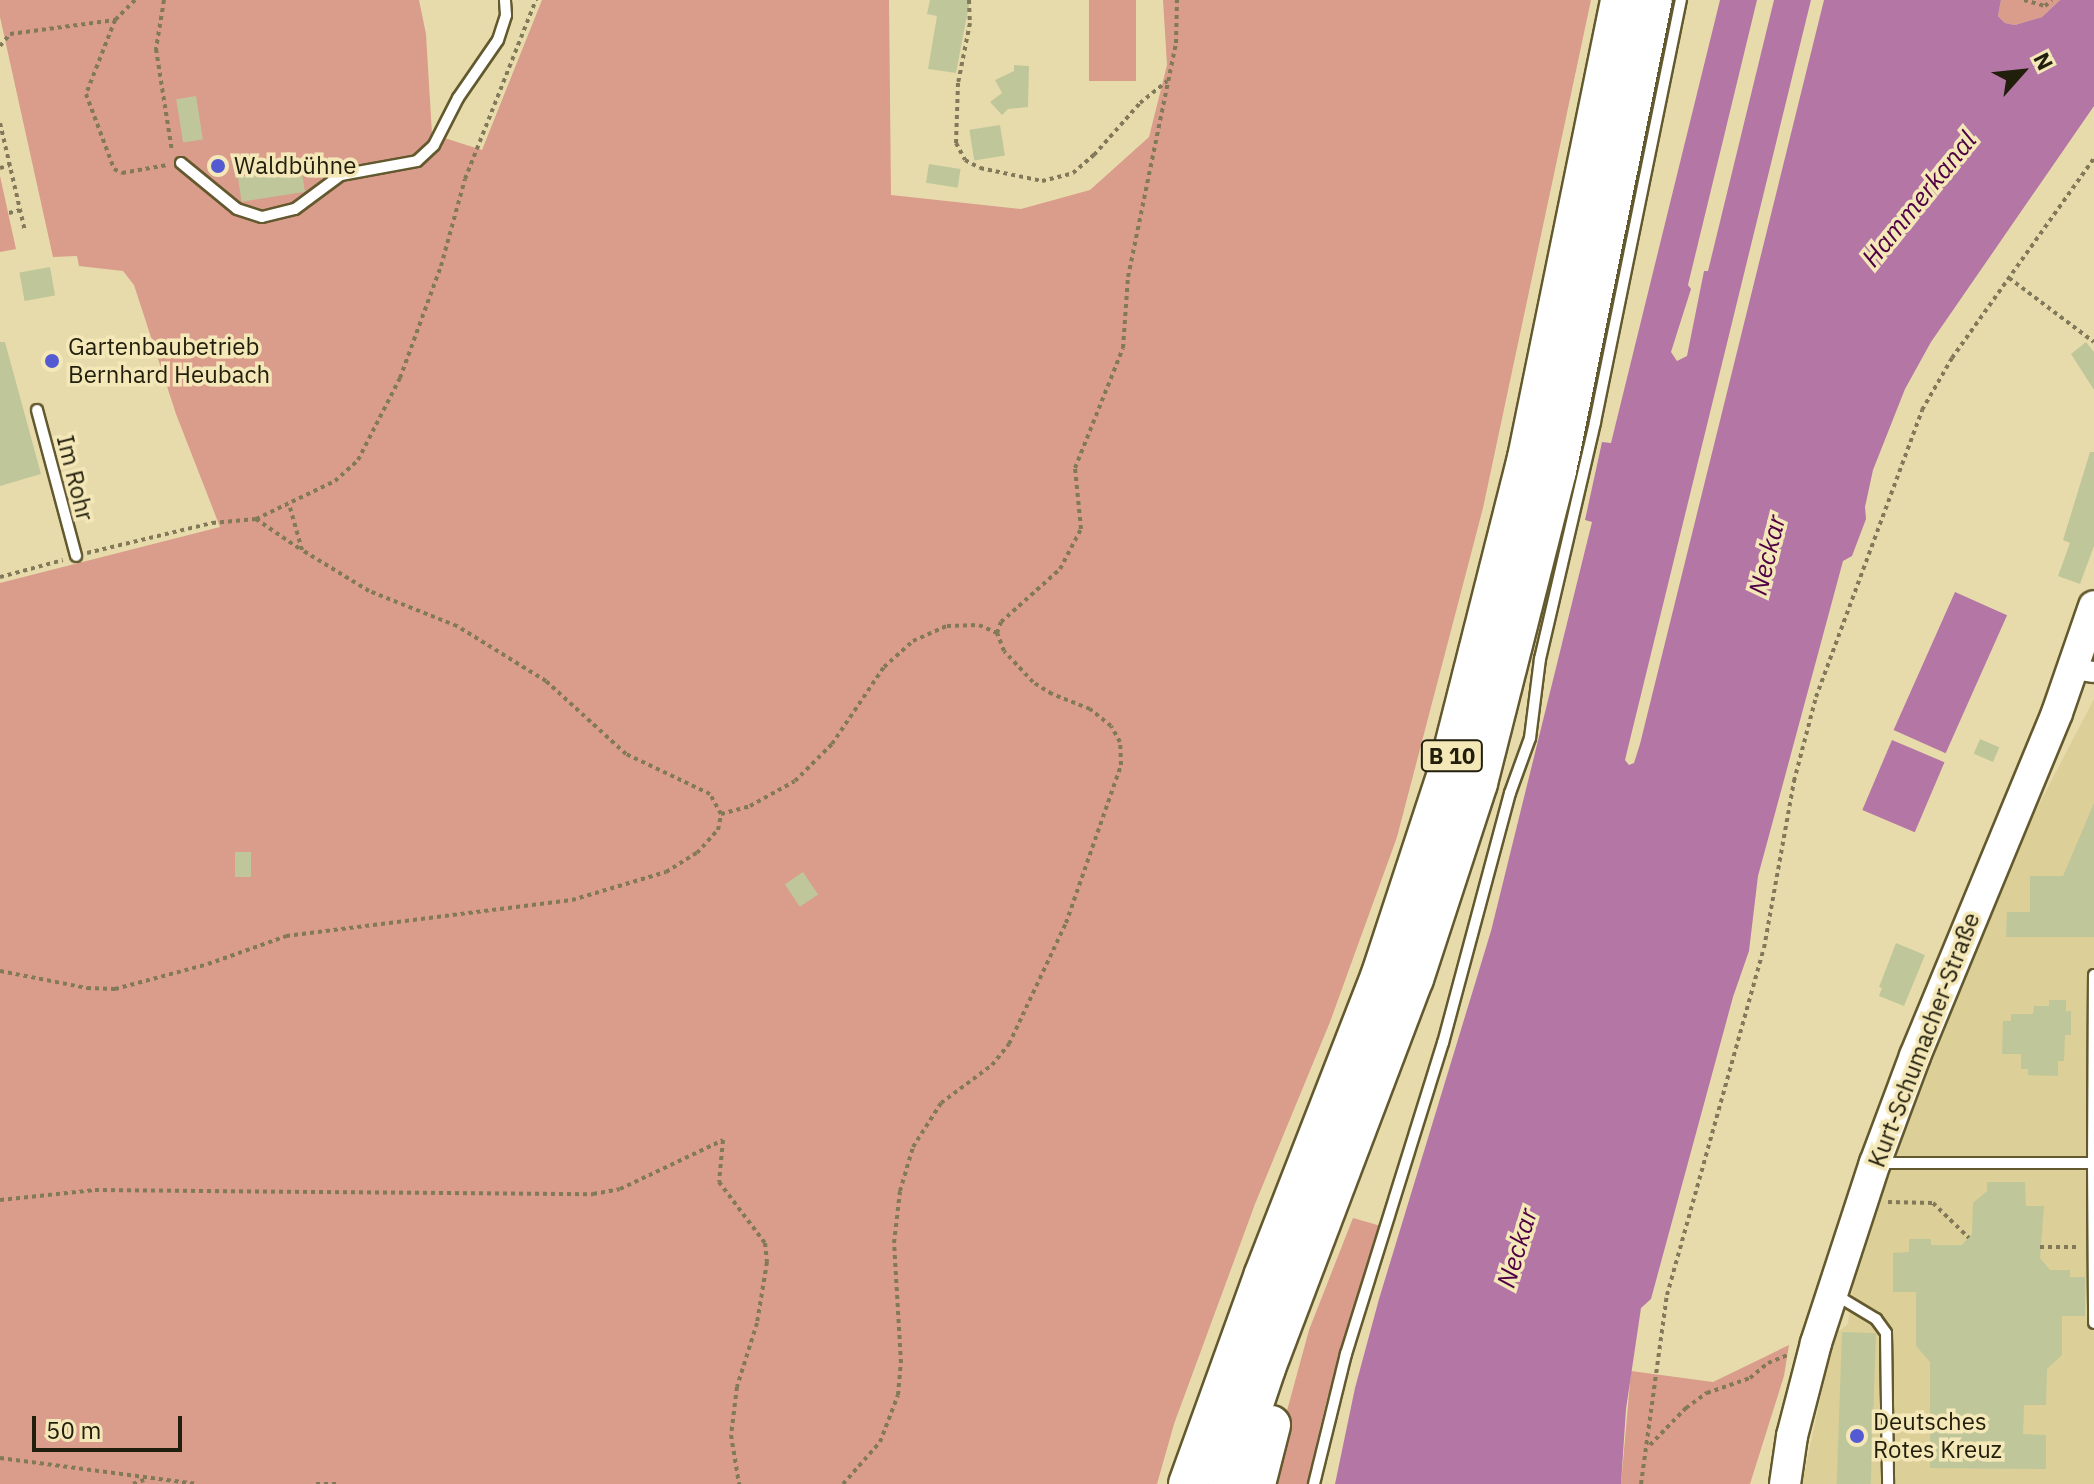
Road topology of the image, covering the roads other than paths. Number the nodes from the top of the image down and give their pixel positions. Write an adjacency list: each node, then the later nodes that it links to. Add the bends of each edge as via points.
1 (505, 0): 5 (lane, via 498,40 458,98 438,139 417,161 341,175 295,209 262,217 237,209)
2 (1620, 0): 18 (highway, B 10, via 1527,458 1448,770 1381,974)
3 (1653, 0): 14 (highway, B 10, via 1581,360 1508,674 1448,879)
4 (1681, 0): 21 (lane, via 1595,422 1540,659 1530,738 1346,1354)
5 (181, 163)
6 (37, 410): 7 (lane, Im Rohr)
7 (76, 556)
8 (2094, 606): 9 (street, Kurt-Schumacher-Straße)
9 (2084, 671): 12 (street, Kurt-Schumacher-Straße, via 1925,1030)
10 (2094, 975): 11 (lane)
11 (2094, 1004): 13 (lane)
12 (1875, 1163): 13 (lane); 16 (street, Kurt-Schumacher-Straße)
13 (2093, 1163): 15 (lane)
14 (1328, 1204): 19 (highway, B 10); 20 (highway)
15 (2094, 1247): 17 (lane)
16 (1831, 1291): 22 (street, Kurt-Schumacher-Straße, via 1792,1436); 23 (lane, via 1876,1319 1886,1333)
17 (2094, 1323)
18 (1188, 1484)
19 (1227, 1484)
20 (1256, 1484)
21 (1314, 1484)
22 (1785, 1484)
23 (1888, 1484)

